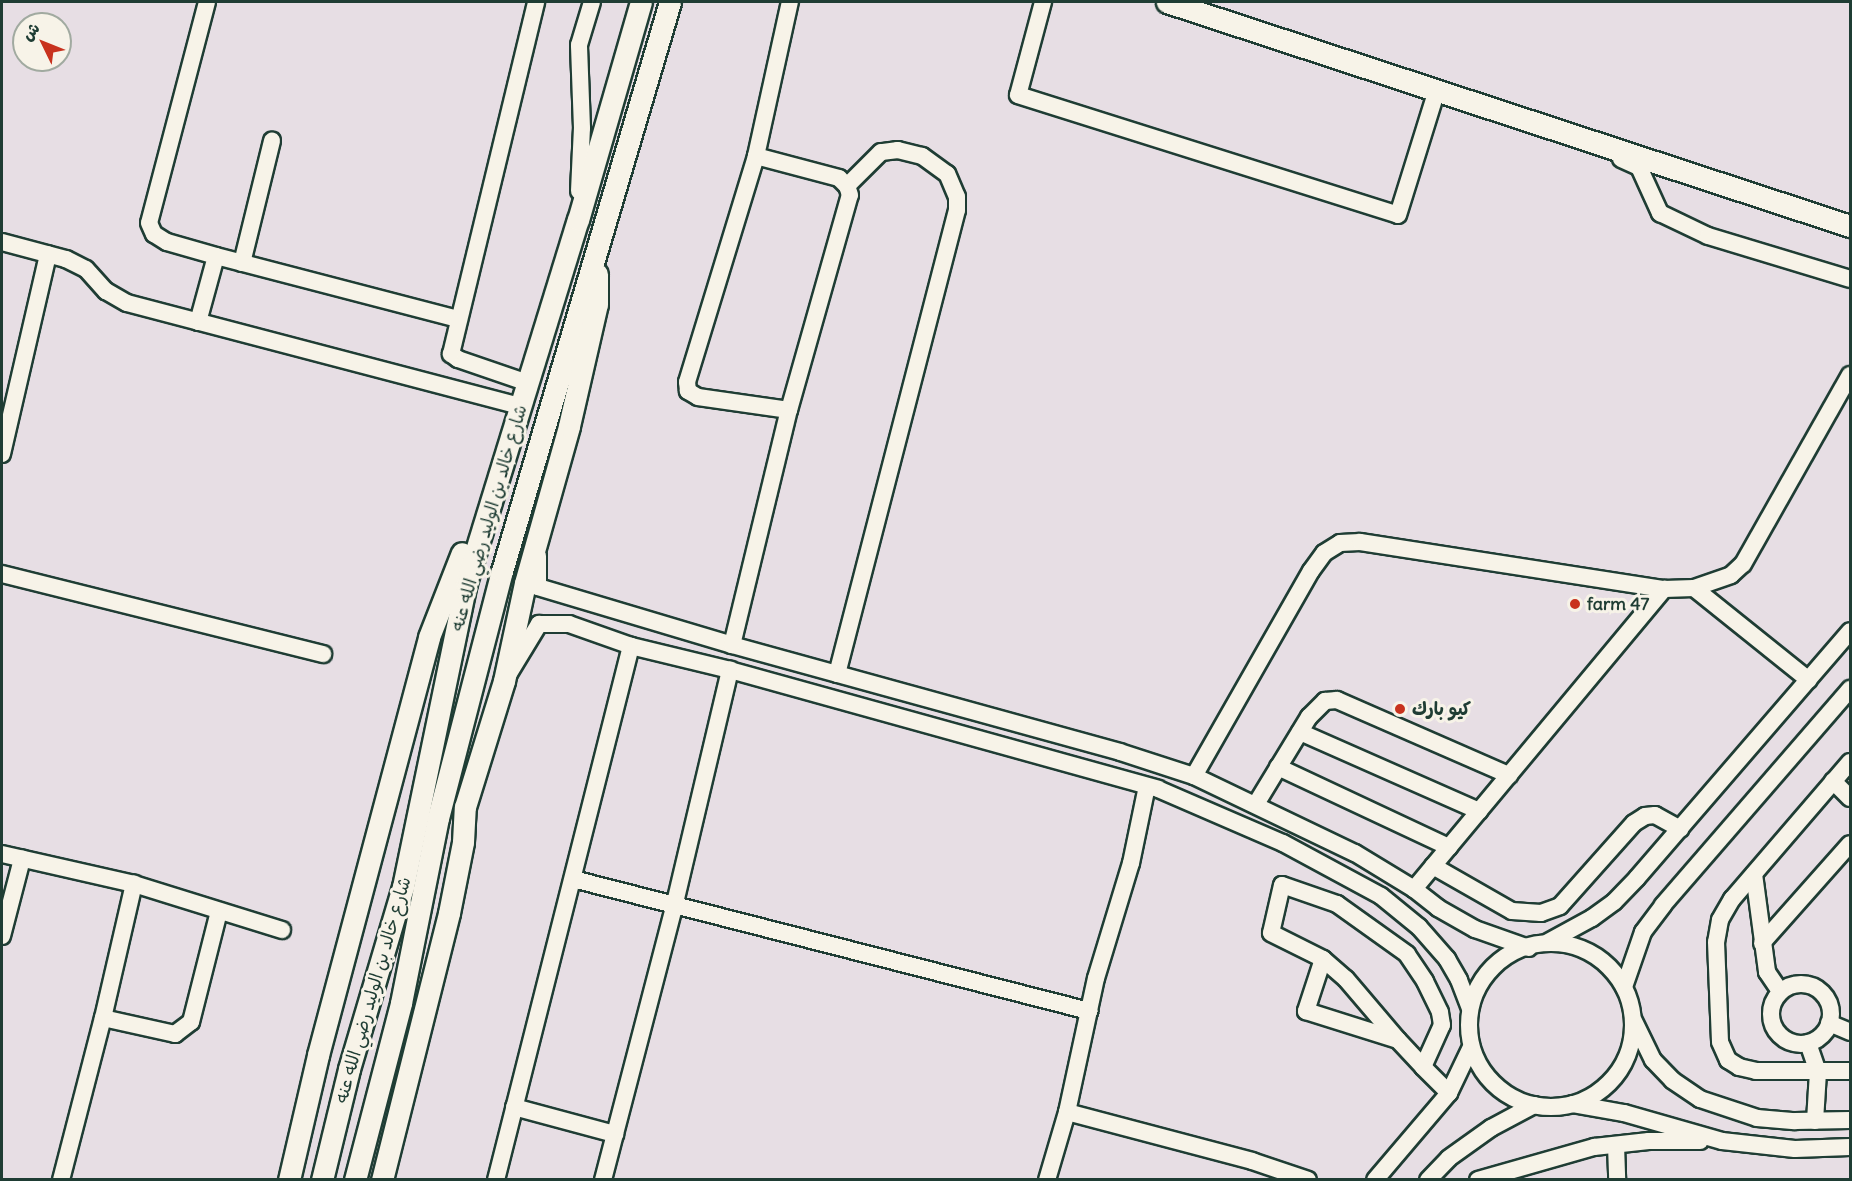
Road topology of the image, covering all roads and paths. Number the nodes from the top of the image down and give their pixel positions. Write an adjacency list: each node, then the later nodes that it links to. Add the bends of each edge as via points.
1 (207, 2): 19 (street, via 149,223 153,234 167,242)
2 (536, 2): 22 (street)
3 (592, 2): 14 (street, via 579,45 582,139)
4 (641, 2): 14 (main road, شارع خالد بن الوليد رضي الله عنه)
5 (670, 2): 17 (main road, شارع خالد بن الوليد رضي الله عنه)
6 (790, 2): 12 (street)
7 (1043, 2): 9 (street, via 1018,95 1398,216)
8 (1167, 2): 9 (main road)
9 (1437, 90): 10 (main road)
10 (1590, 140): 15 (main road); 21 (street, via 1639,167 1660,213 1708,236)
11 (272, 141): 20 (street)
12 (756, 156): 13 (street, via 839,178); 27 (street, via 687,382 688,391 698,397)
13 (847, 186): 27 (street, via 850,195); 38 (street, via 881,152 898,150 922,156 947,174 957,196 957,210)
14 (578, 220): 25 (main road, شارع خالد بن الوليد رضي الله عنه)
15 (1851, 226)
16 (2, 242): 18 (street)
17 (598, 248): 29 (main road, via 597,304); 98 (main road, شارع خالد بن الوليد رضي الله عنه, via 502,571 438,818 400,1003)
18 (48, 254): 23 (street, via 86,269 106,291 127,303); 28 (street)
19 (216, 256): 20 (street); 23 (street)
20 (242, 263): 22 (street)
21 (1851, 279)
22 (458, 319): 25 (street, via 451,354)
23 (198, 322): 26 (street)
24 (1851, 375): 31 (street, via 1743,564 1731,574)
25 (528, 383): 26 (main road, شارع خالد بن الوليد رضي الله عنه)
26 (520, 410): 96 (main road, via 429,638); 97 (main road, شارع خالد بن الوليد رضي الله عنه, via 466,583 403,887)
27 (789, 410): 34 (street)
28 (2, 454)
29 (538, 540): 34 (street, via 538,587); 40 (main road)
30 (2, 574): 36 (street)
31 (1694, 588): 32 (street); 39 (street)
32 (1664, 589): 45 (street); 46 (street, via 1360,542 1340,543 1324,553 1311,571)
33 (1851, 631): 39 (street)
34 (732, 645): 38 (street)
35 (631, 646): 37 (street); 40 (street, via 569,624 539,624); 59 (street)
36 (323, 654)
37 (730, 670): 48 (street); 62 (street)
38 (837, 674): 46 (street)
39 (1809, 680): 52 (street)
40 (504, 681): 99 (main road, via 465,807 463,842 449,913)
41 (1851, 689): 70 (street, via 1663,905 1643,932)
42 (1300, 732): 44 (street); 45 (street, via 1316,708 1325,701 1336,700); 51 (street)
43 (1851, 762): 47 (street)
44 (1278, 767): 50 (street); 54 (street)
45 (1509, 775): 51 (street)
46 (1194, 776): 50 (street)
47 (1833, 781): 49 (street); 58 (street)
48 (1148, 786): 72 (street, via 1283,843 1381,896 1419,927 1447,959); 73 (street)
49 (1851, 798)
50 (1256, 804): 61 (street, via 1355,854)
51 (1479, 812): 54 (street)
52 (1680, 829): 57 (street, via 1655,815 1645,816 1634,823 1560,906 1541,913 1512,911); 66 (street, via 1614,902)
53 (1851, 844): 67 (street)
54 (1449, 847): 57 (street)
55 (2, 854): 56 (street)
56 (22, 859): 60 (street); 65 (street)
57 (1433, 866): 61 (street)
58 (1754, 874): 67 (street); 83 (street, via 1720,920 1716,942 1720,1042 1728,1060 1739,1067)
59 (573, 879): 62 (street); 87 (street)
60 (134, 884): 63 (street); 74 (street)
61 (1414, 890): 68 (street, via 1475,929)
62 (674, 907): 73 (street); 91 (street)
63 (219, 910): 64 (street); 74 (street, via 191,1022 175,1034)
64 (282, 930)
65 (2, 936)
66 (1548, 942): 68 (street); 70 (street, via 1568,943 1600,958)
67 (1762, 943): 71 (street, via 1767,972)
68 (1528, 948): 72 (street, via 1498,962 1485,976)
69 (1323, 959): 78 (street, via 1368,1003); 78 (street, via 1306,1011); 81 (street, via 1271,933 1282,885 1338,904 1407,954 1425,981 1442,1025)
70 (1624, 987): 75 (street)
71 (1780, 991): 76 (street, via 1798,983 1817,988 1830,1004); 79 (street, via 1771,1008 1773,1028 1788,1041)
72 (1470, 1008): 80 (street, via 1468,1028)
73 (1089, 1011): 88 (street)
74 (103, 1018): 95 (street)
75 (1634, 1022): 85 (street, via 1632,1041 1617,1073 1604,1087); 90 (street, via 1653,1060 1700,1100 1757,1118)
76 (1829, 1023): 77 (street); 79 (street, via 1817,1040)
77 (1851, 1032)
78 (1398, 1040): 81 (street)
79 (1808, 1043): 83 (street)
80 (1472, 1047): 84 (street); 86 (street, via 1489,1078 1502,1090)
81 (1423, 1067): 84 (street)
82 (1851, 1071): 83 (street)
83 (1818, 1072): 90 (street)
84 (1449, 1093): 104 (street)
85 (1573, 1104): 86 (street); 92 (street, via 1624,1113)
86 (1534, 1105): 105 (street, via 1491,1128 1449,1158)
87 (514, 1107): 91 (street); 100 (street)
88 (1067, 1112): 102 (street); 103 (street)
89 (1851, 1120): 90 (street)
90 (1815, 1121)
91 (615, 1134): 101 (street)
92 (1722, 1141): 93 (street); 94 (street, via 1795,1149)
93 (1616, 1145): 106 (street, via 1556,1156); 107 (street)
94 (1851, 1147)
95 (61, 1179)
96 (289, 1179)
97 (322, 1179)
98 (355, 1179)
99 (382, 1179)
100 (496, 1179)
101 (603, 1179)
102 (1047, 1179)
103 (1308, 1179)
104 (1375, 1179)
105 (1428, 1179)
106 (1478, 1179)
107 (1617, 1179)

